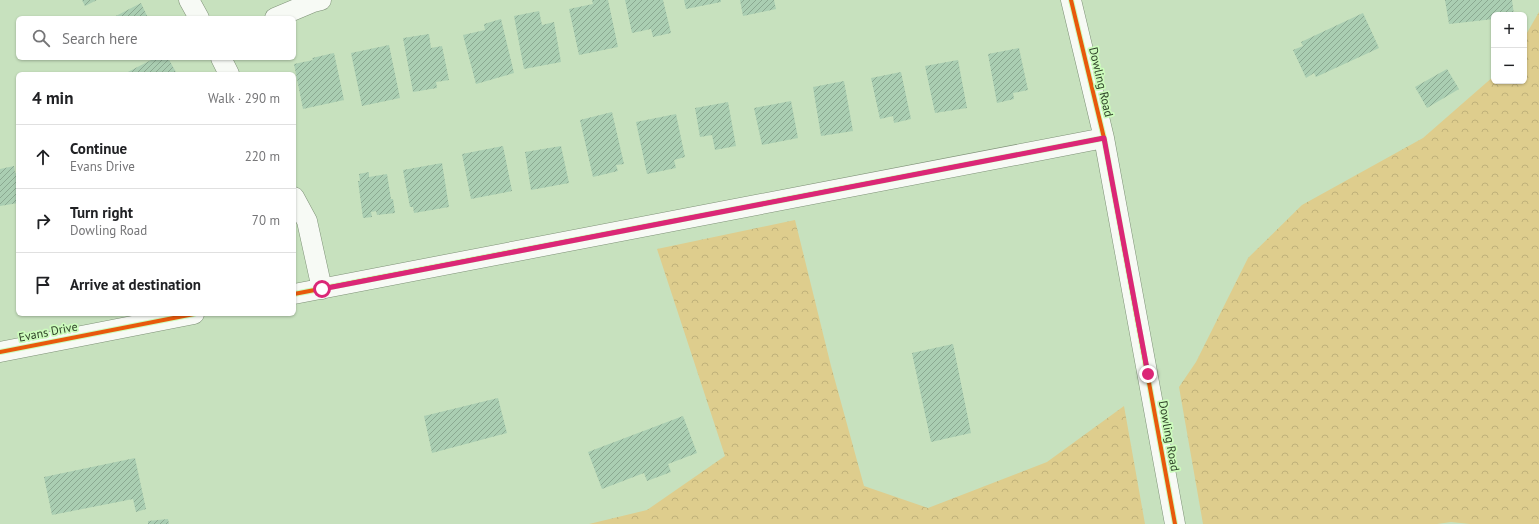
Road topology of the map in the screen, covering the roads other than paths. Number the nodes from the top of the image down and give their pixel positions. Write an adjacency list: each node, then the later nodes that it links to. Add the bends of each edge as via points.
1 (188, 0): 4 (street)
2 (321, 0): 5 (street)
3 (1071, 0): 8 (street, Dowling Road)
4 (198, 16)
5 (280, 16)
6 (222, 60): 7 (street)
7 (228, 72)
8 (1104, 138): 10 (street); 14 (street, Dowling Road)
9 (296, 201): 10 (street, via 307,221)
10 (322, 289): 11 (street)
11 (296, 294)
12 (184, 316): 13 (street, Evans Drive)
13 (0, 352)
14 (1175, 524)

